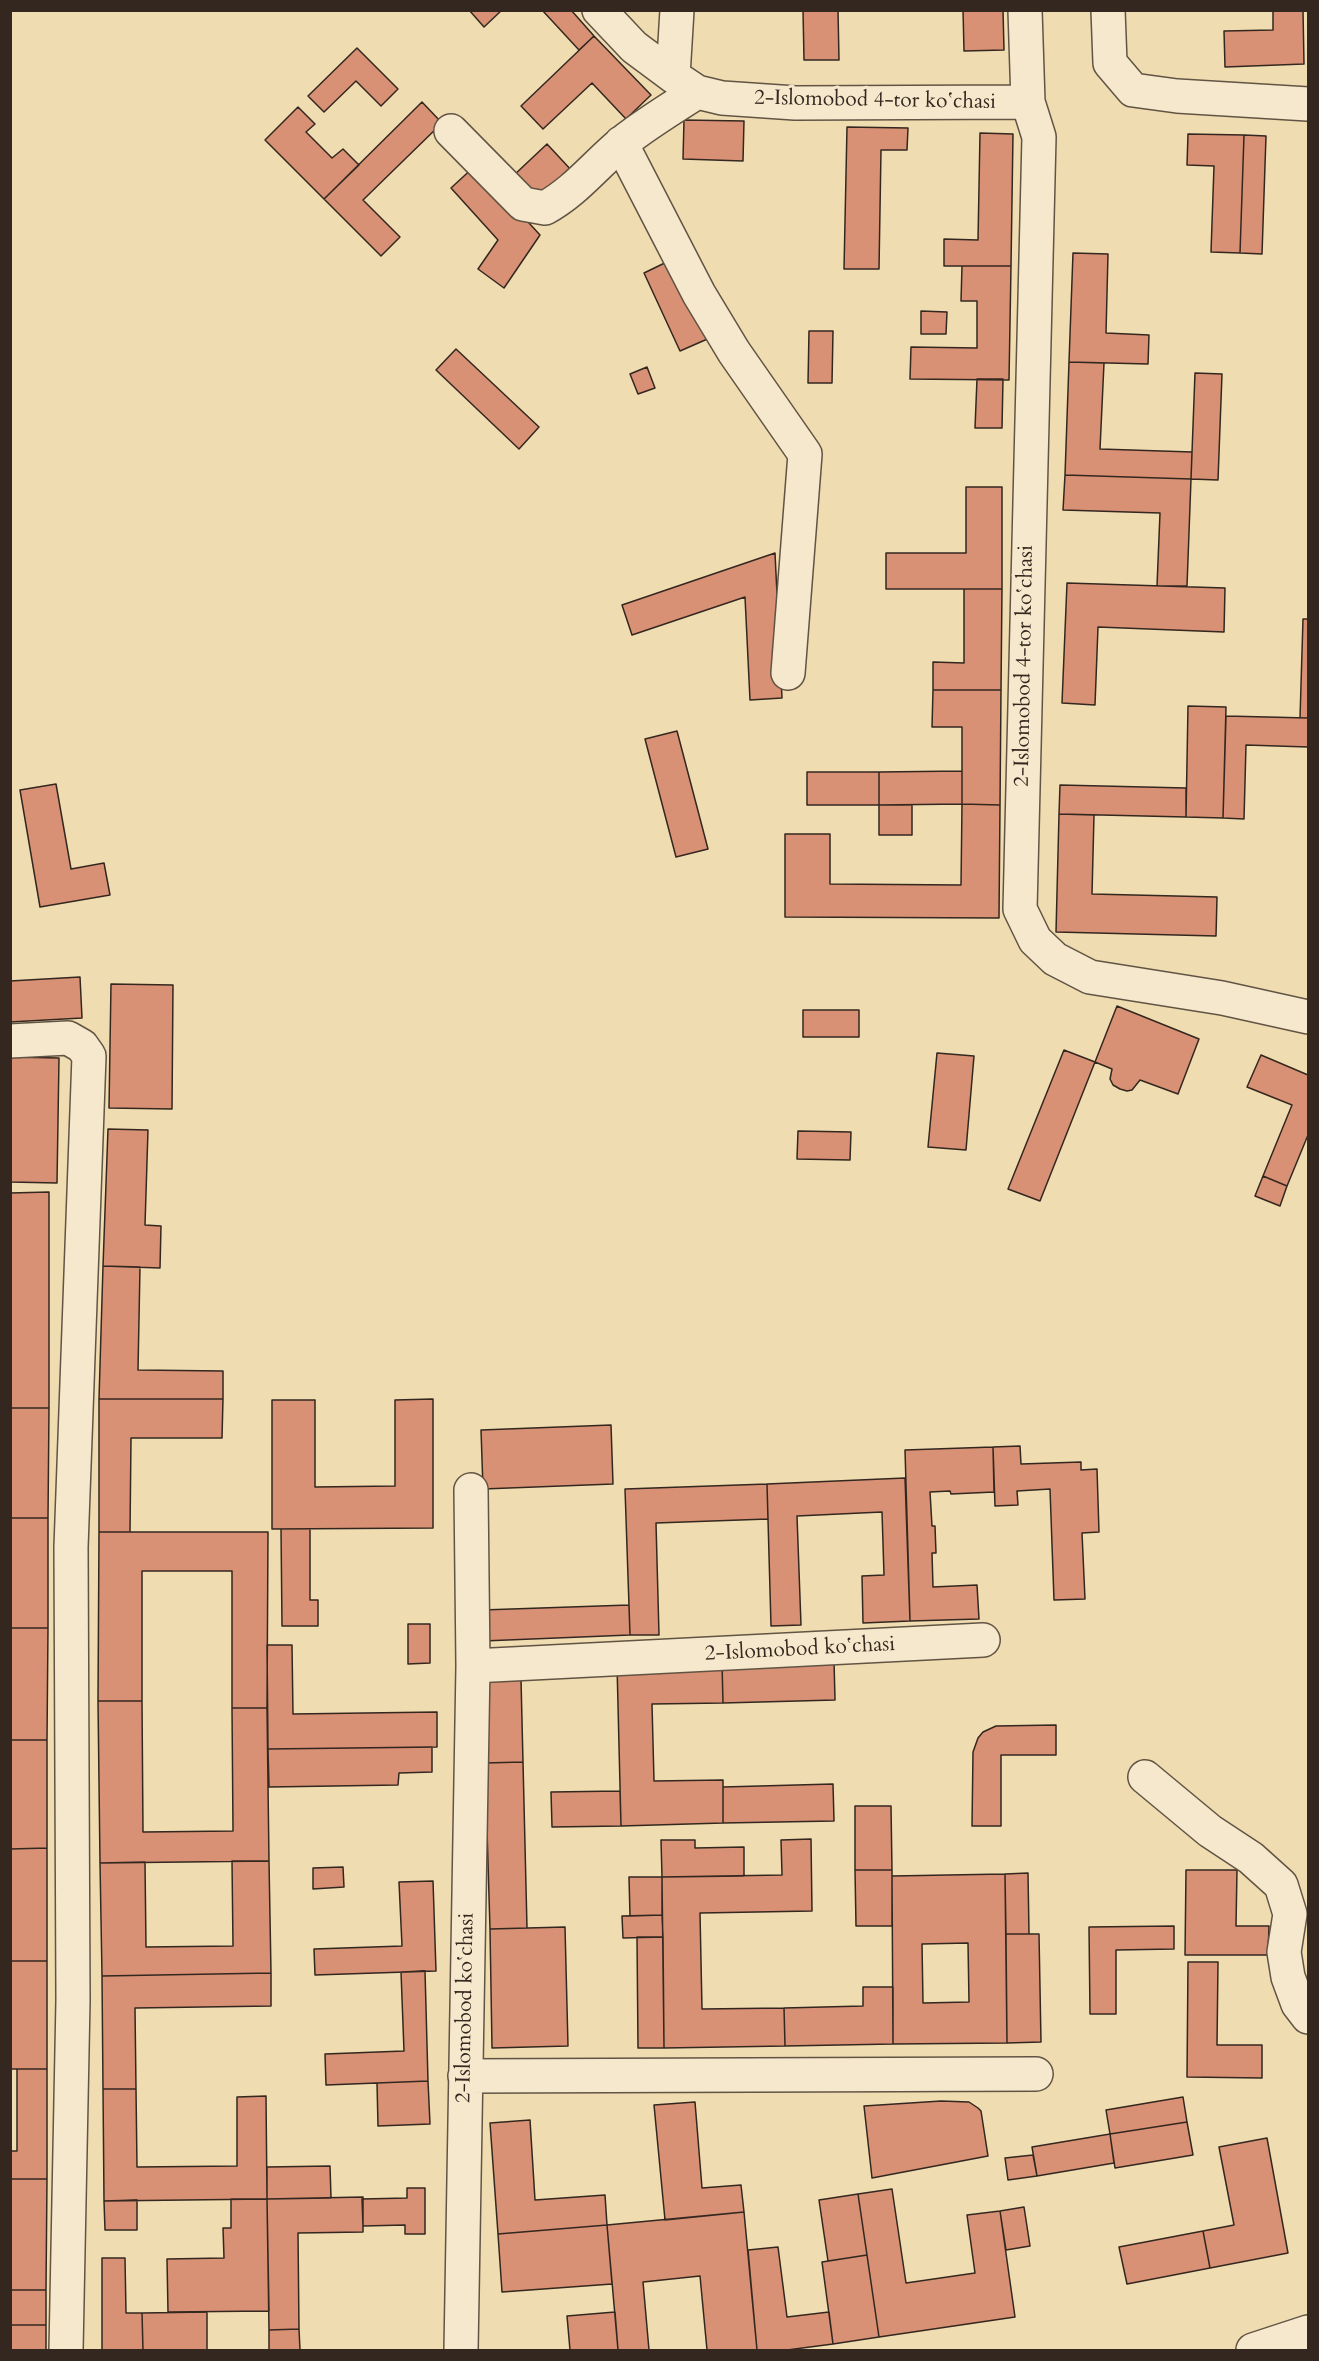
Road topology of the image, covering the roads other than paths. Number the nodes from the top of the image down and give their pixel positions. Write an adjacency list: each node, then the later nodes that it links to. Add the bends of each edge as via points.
1 (598, 10): 5 (street, via 634,47)
2 (677, 10): 5 (street)
3 (1025, 10): 6 (street, 2-Islomobod 4-tor koʻchasi)
4 (1108, 10): 7 (street, via 1110,63 1133,90)
5 (698, 89): 6 (street, 2-Islomobod 4-tor koʻchasi, via 795,103); 9 (street)
6 (1028, 102): 11 (street, 2-Islomobod 4-tor koʻchasi, via 1040,137 1020,909 1035,940 1055,959 1090,976)
7 (1308, 104)
8 (451, 131): 9 (street, via 523,204 545,208 563,198)
9 (621, 144): 10 (street, via 705,304 805,454)
10 (788, 674)
11 (1308, 1017)
12 (10, 1041): 21 (street, via 68,1038 82,1046 89,1056 71,1547 73,2000)
13 (471, 1490): 15 (street, 2-Islomobod koʻchasi)
14 (983, 1640): 15 (street, 2-Islomobod koʻchasi)
15 (473, 1666): 19 (street, 2-Islomobod koʻchasi)
16 (1145, 1777): 17 (street, via 1281,1885 1290,1914 1284,1952 1288,1977 1298,2004)
17 (1308, 2017)
18 (1036, 2074): 19 (street)
19 (465, 2076): 22 (street, 2-Islomobod koʻchasi)
20 (1308, 2332): 23 (street)
21 (66, 2350)
22 (461, 2350)
23 (1253, 2350)

